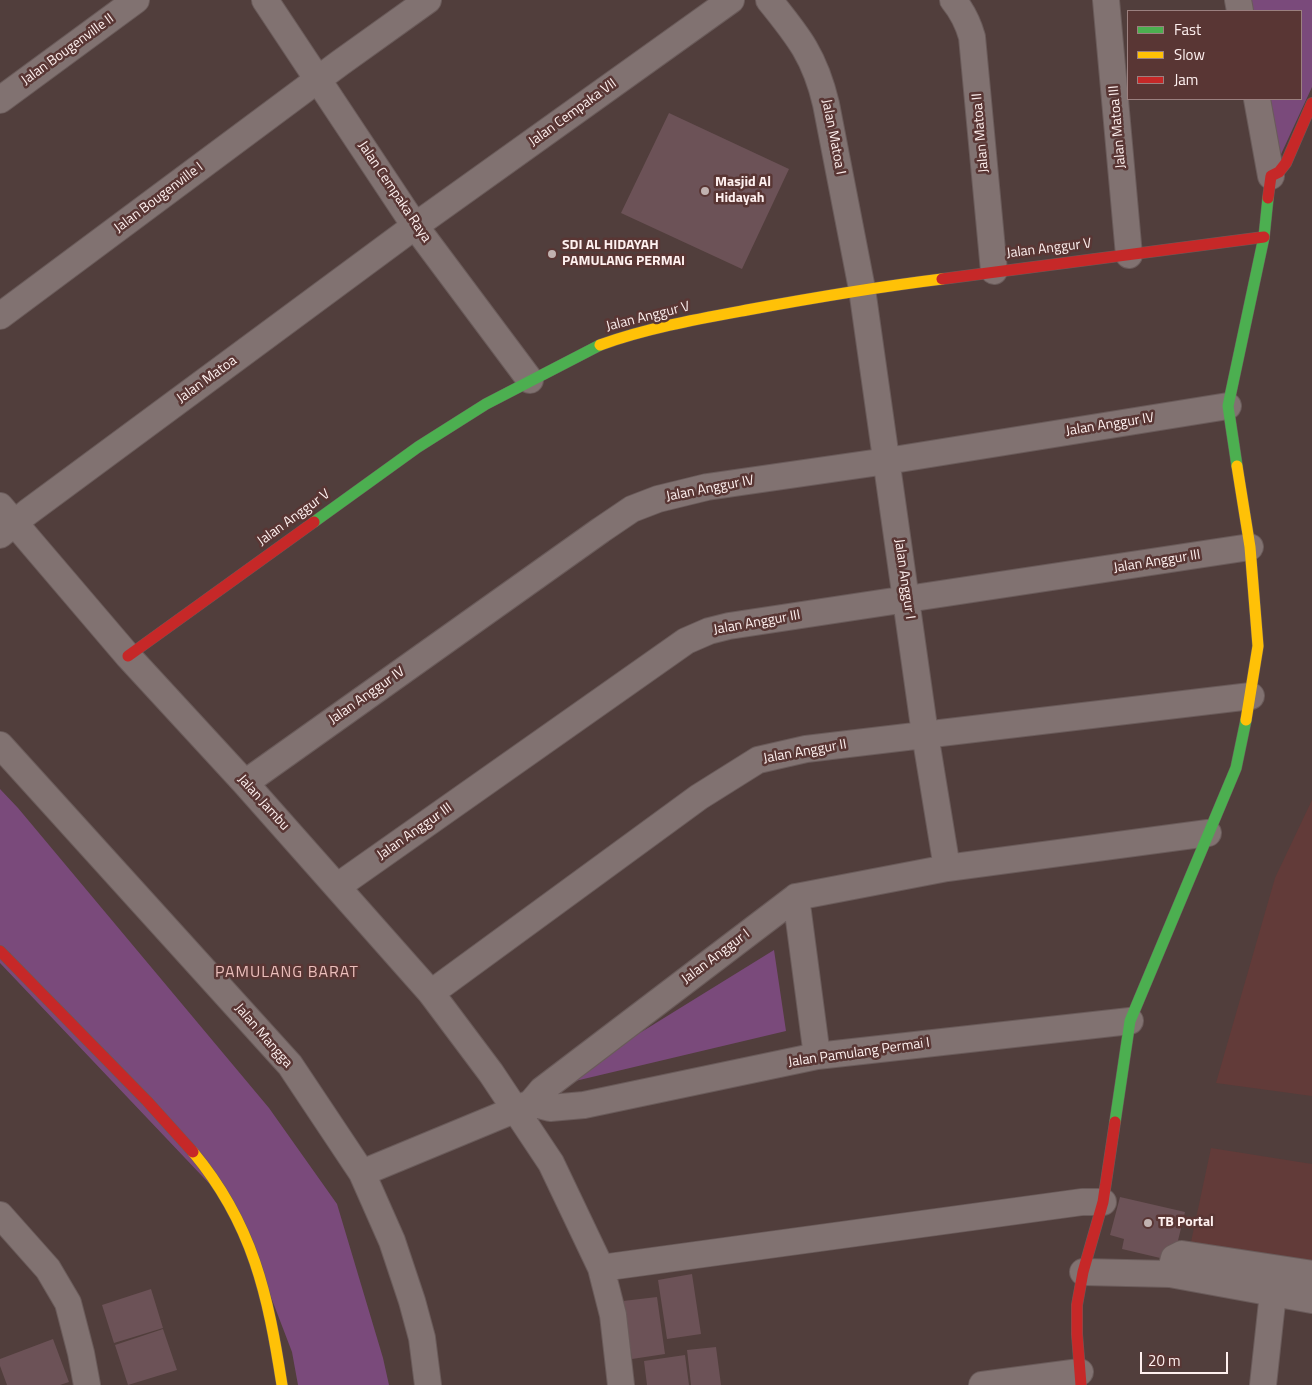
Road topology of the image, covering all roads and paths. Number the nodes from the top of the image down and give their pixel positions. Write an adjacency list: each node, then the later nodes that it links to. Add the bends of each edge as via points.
1 (136, 0): 9 (street, Jalan Bougenville II)
2 (265, 0): 8 (street, Jalan Cempaka Raya)
3 (428, 0): 8 (street, Jalan Bougenville I)
4 (731, 0): 13 (street, Jalan Cempaka VII)
5 (768, 0): 17 (street, Jalan Matoa I, via 800,39 821,82)
6 (953, 0): 16 (street, Jalan Matoa II, via 960,8 972,37)
7 (1106, 0): 15 (street, Jalan Matoa III)
8 (318, 80): 13 (street, Jalan Cempaka Raya); 18 (street, Jalan Bougenville I)
9 (0, 100)
10 (1257, 100): 12 (street)
11 (1312, 103): 12 (street, via 1286,163)
12 (1271, 176): 14 (street)
13 (415, 226): 19 (street, Jalan Cempaka Raya); 22 (street, Jalan Matoa)
14 (1264, 237): 15 (street, Jalan Anggur V); 20 (street)
15 (1129, 255): 16 (street, Jalan Anggur V)
16 (994, 271): 17 (street, Jalan Anggur V)
17 (862, 288): 19 (street, Jalan Anggur V, via 704,318 621,338 593,347); 21 (street, Jalan Anggur I)
18 (0, 316)
19 (530, 380): 25 (street, Jalan Anggur V, via 418,448)
20 (1228, 406): 21 (street, Jalan Anggur IV); 23 (street)
21 (887, 462): 24 (street, Jalan Anggur I); 29 (street, Jalan Anggur IV, via 707,487 658,499 632,510)
22 (5, 521): 25 (street, Jalan Jambu)
23 (1250, 547): 24 (street, Jalan Anggur III); 26 (street, via 1258,646)
24 (907, 600): 27 (street, Jalan Anggur I); 32 (street, Jalan Anggur III, via 729,626 709,630 686,641)
25 (128, 656): 29 (street, Jalan Jambu)
26 (1252, 696): 27 (street, Jalan Anggur II); 30 (street, via 1236,768)
27 (925, 734): 31 (street, Jalan Anggur I); 35 (street, Jalan Anggur II, via 806,749 758,760 699,797)
28 (0, 745): 39 (street, Jalan Mangga, via 290,1065)
29 (245, 783): 32 (street, Jalan Jambu)
30 (1208, 832): 31 (street, Jalan Anggur I); 36 (street)
31 (947, 868): 33 (street, Jalan Anggur I)
32 (338, 886): 35 (street, Jalan Jambu)
33 (796, 896): 37 (street); 38 (street, Jalan Anggur I)
34 (0, 952): 50 (street, via 162,1116 212,1178 235,1214 254,1257 272,1323)
35 (431, 993): 38 (street, Jalan Jambu, via 492,1073)
36 (1130, 1022): 37 (street, Jalan Pamulang Permai I); 40 (street)
37 (817, 1056): 38 (street, Jalan Pamulang Permai I, via 584,1105)
38 (523, 1106): 39 (street); 42 (street, Jalan Jambu)
39 (362, 1173): 51 (street, Jalan Mangga, via 392,1241 412,1301 422,1338)
40 (1103, 1202): 42 (street, via 1082,1202); 43 (street)
41 (0, 1215): 49 (street, via 48,1268 68,1303)
42 (601, 1268): 52 (street, Jalan Jambu, via 613,1314)
43 (1083, 1272): 44 (street); 48 (street, via 1077,1334)
44 (1170, 1274): 45 (street, via 1174,1258 1182,1254); 46 (street)
45 (1312, 1274)
46 (1273, 1293): 47 (street); 54 (street)
47 (1312, 1300)
48 (1080, 1378): 53 (street)
49 (87, 1385)
50 (282, 1385)
51 (428, 1385)
52 (621, 1385)
53 (982, 1385)
54 (1263, 1385)

